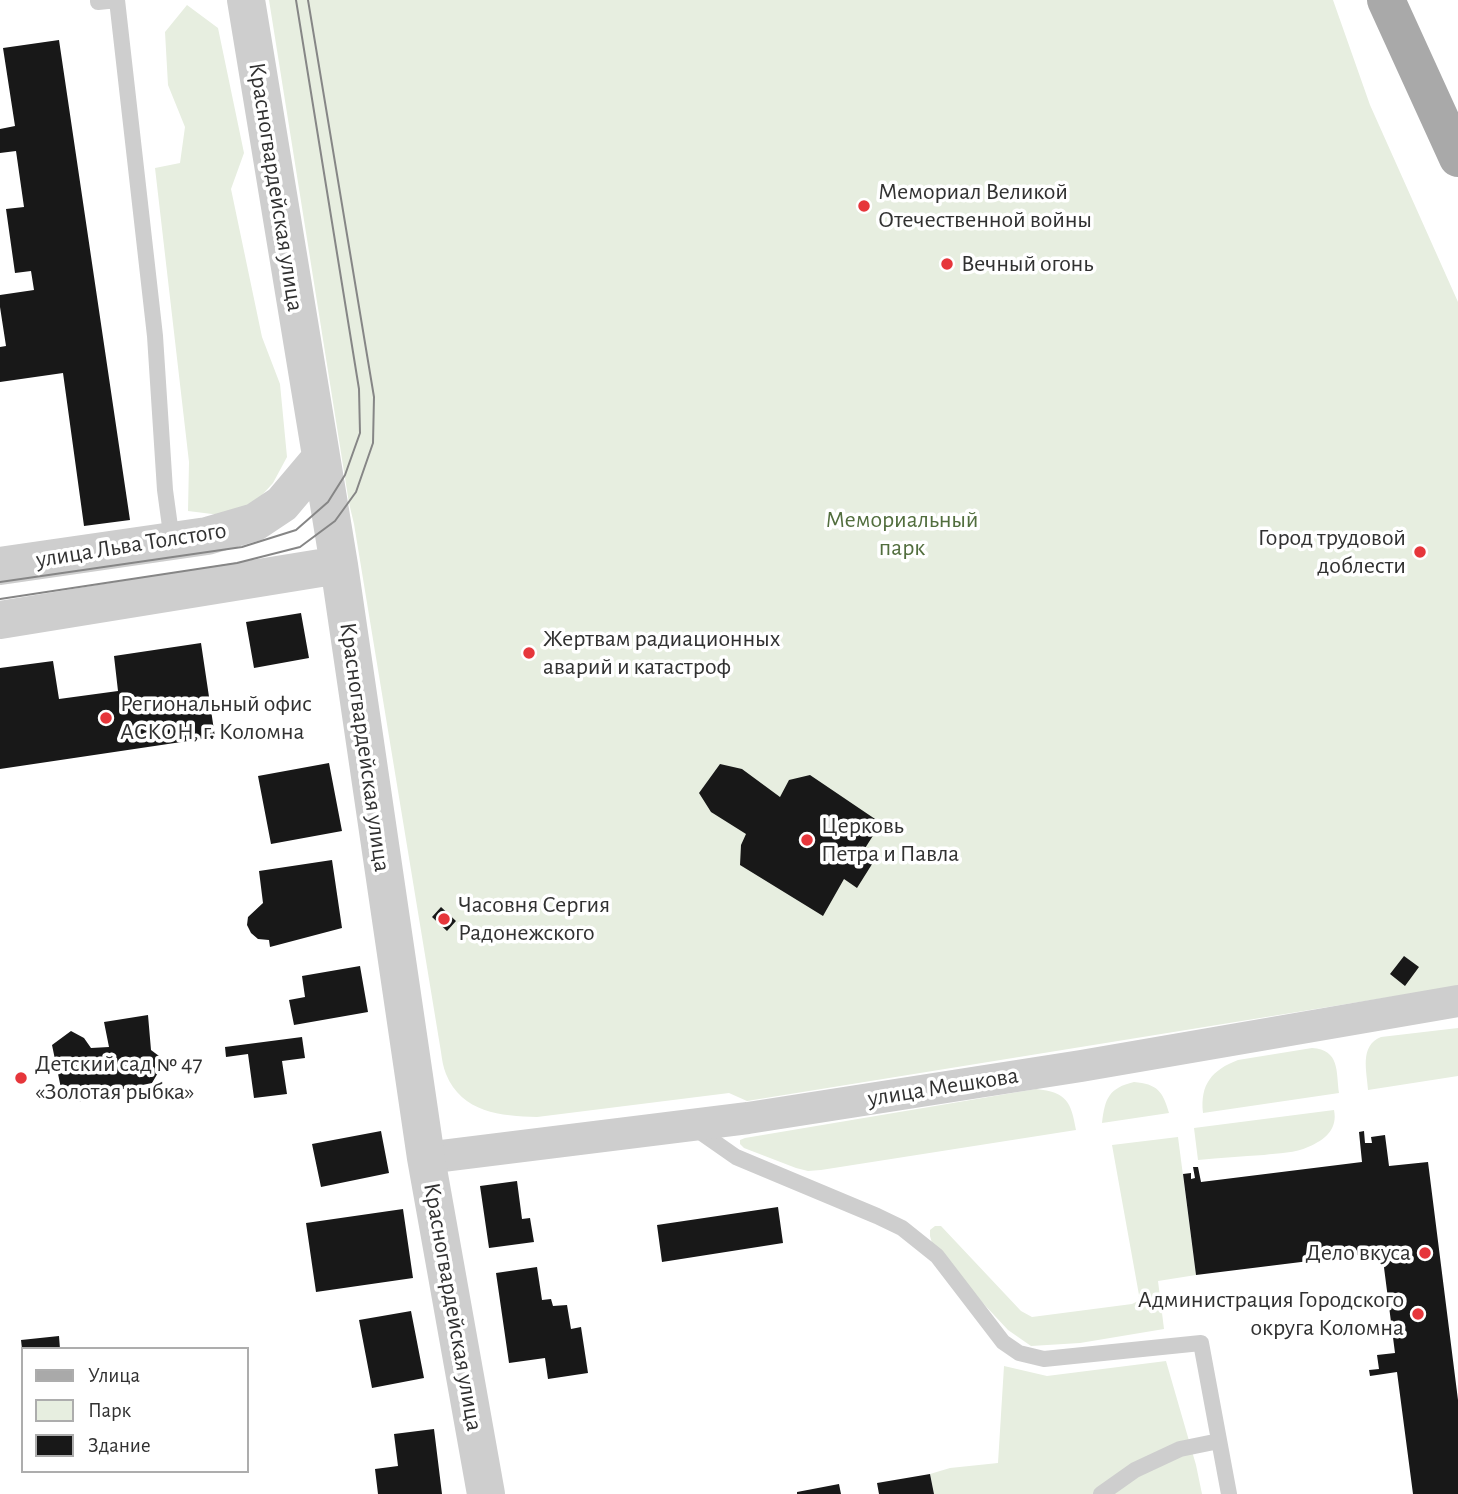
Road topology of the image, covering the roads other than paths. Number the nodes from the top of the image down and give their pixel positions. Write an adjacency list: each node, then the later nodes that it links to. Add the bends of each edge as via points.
1 (98, 0): 6 (lane, via 117,0 154,322 165,490)
2 (246, 0): 5 (street, Красногвардейская улица)
3 (1386, 0): 4 (main road)
4 (1458, 158)
5 (320, 459): 6 (street, улица Льва Толстого, via 282,504 255,522); 7 (street, Красногвардейская улица)
6 (173, 541): 8 (street, улица Льва Толстого)
7 (339, 565): 9 (street); 12 (street, Красногвардейская улица)
8 (0, 566)
9 (0, 620)
10 (1458, 1001): 11 (street, улица Мешкова, via 1081,1066)
11 (691, 1125): 12 (street, улица Мешкова); 13 (lane, via 736,1157 902,1228 937,1256 1003,1342 1019,1353 1044,1359 1201,1343)
12 (426, 1158): 14 (street, Красногвардейская улица)
13 (1219, 1441): 15 (lane, via 1180,1449 1135,1470); 16 (lane)
14 (486, 1494)
15 (1101, 1494)
16 (1229, 1494)

